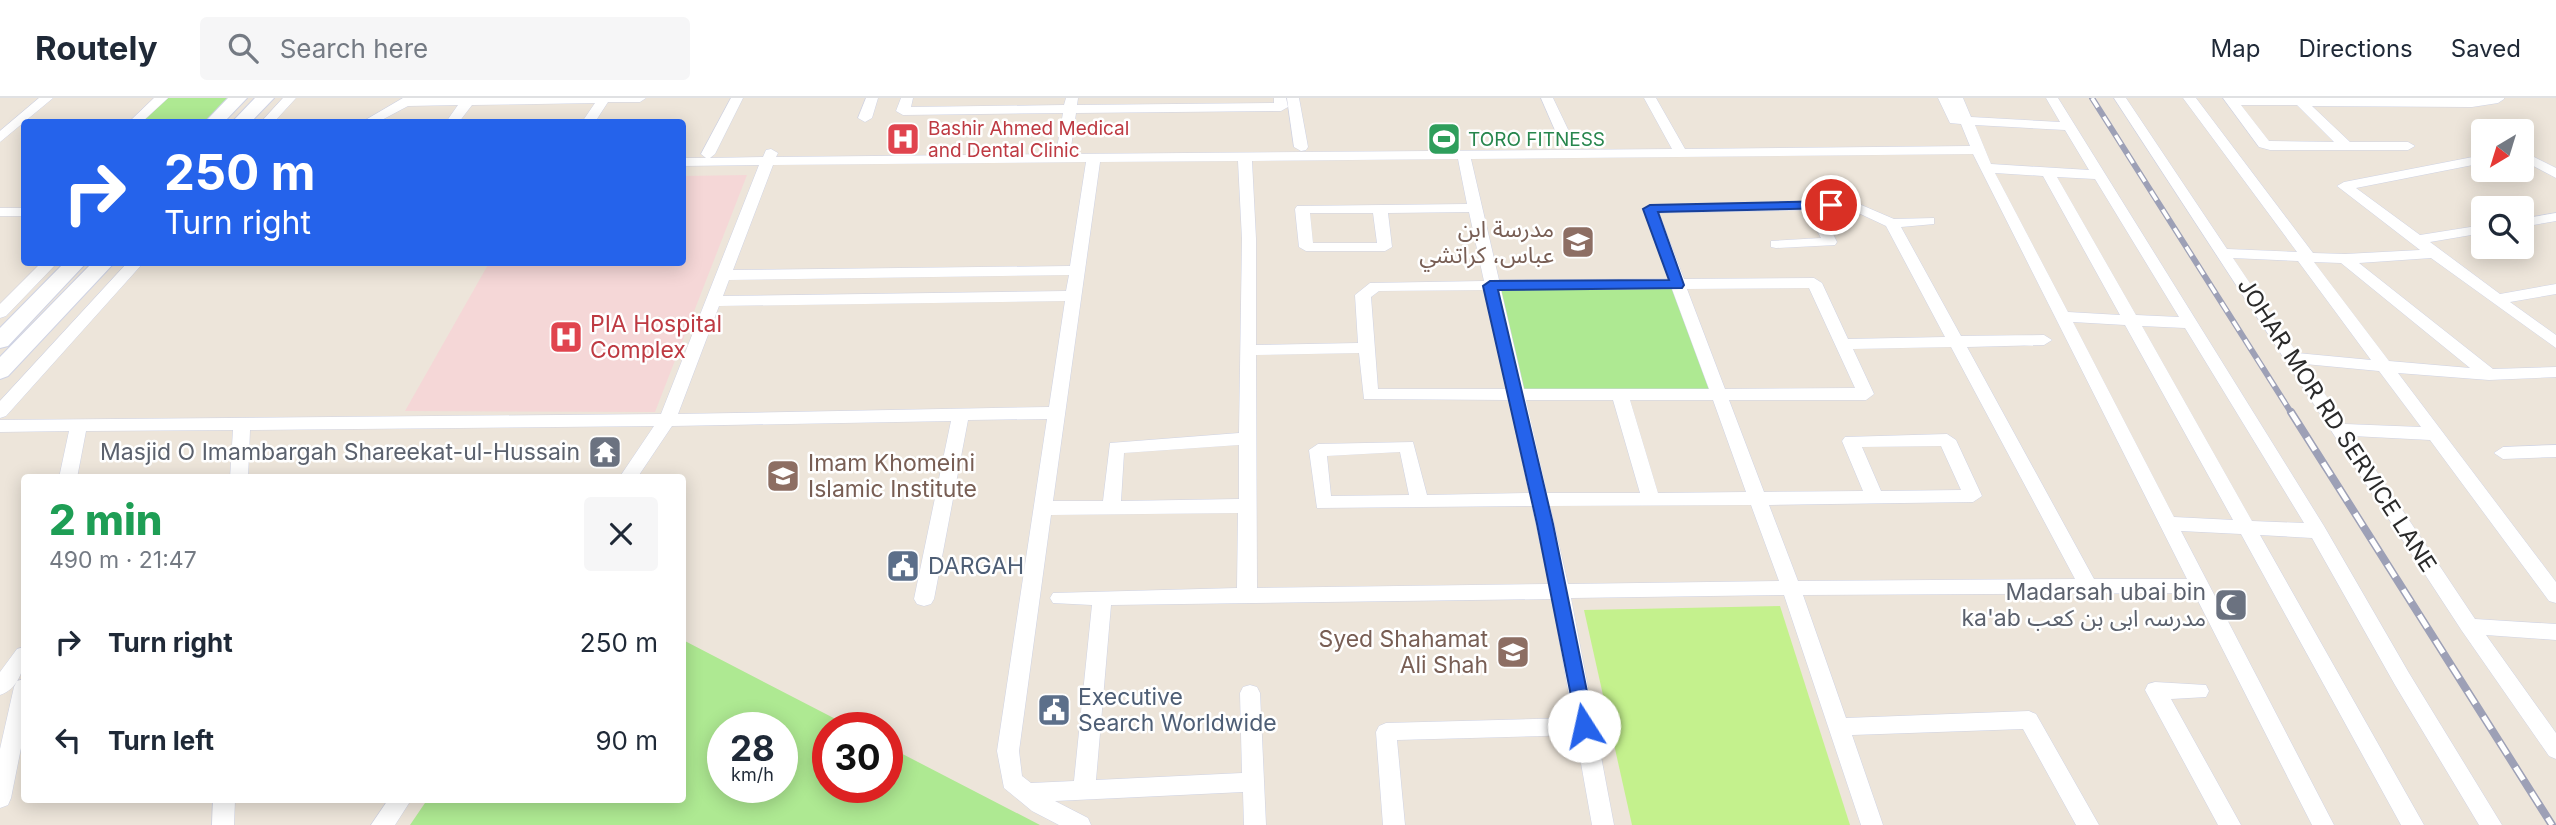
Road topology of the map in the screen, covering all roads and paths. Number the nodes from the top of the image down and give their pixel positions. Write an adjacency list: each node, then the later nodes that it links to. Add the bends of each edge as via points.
1 (47, 98): 28 (street)
2 (162, 98): 29 (street)
3 (238, 98): 30 (main road)
4 (265, 98): 31 (main road)
5 (290, 98): 32 (street)
6 (640, 98): 20 (street)
7 (737, 98): 47 (street)
8 (872, 98): 27 (street)
9 (907, 98): 25 (street, via 903,111)
10 (1280, 98): 26 (street, via 1281,107)
11 (1293, 98): 44 (street)
12 (1547, 98): 40 (street)
13 (1650, 98): 45 (street)
14 (1944, 98): 37 (street, via 1955,120)
15 (1957, 98): 37 (street)
16 (2052, 98): 38 (street)
17 (2120, 98): 72 (street, JOHAR MOR RD SERVICE LANE)
18 (2189, 98): 74 (street)
19 (2497, 98): 24 (street, via 2472,103)
20 (604, 99): 23 (street); 35 (street)
21 (2230, 99): 24 (street); 42 (street, via 2267,145)
22 (410, 100): 23 (street); 33 (street)
23 (467, 102): 34 (street)
24 (2301, 102): 42 (street)
25 (941, 104): 26 (street)
26 (1071, 104): 48 (street)
27 (865, 118)
28 (22, 119)
29 (138, 119)
30 (217, 119)
31 (244, 119)
32 (270, 119)
33 (375, 119)
34 (455, 119)
35 (591, 119)
36 (21, 120): 39 (street)
37 (1969, 123): 38 (street); 41 (street)
38 (2069, 126): 59 (street)
39 (0, 138)
40 (1568, 144): 44 (street); 45 (street)
41 (1976, 146): 45 (street); 56 (street)
42 (2346, 146): 43 (street)
43 (2408, 146)
44 (1301, 147): 48 (street)
45 (1678, 148): 49 (street)
46 (686, 154): 47 (street)
47 (708, 154): 50 (street)
48 (1063, 155): 50 (street); 52 (street)
49 (1464, 156): 51 (street); 62 (street)
50 (770, 157): 54 (street); 81 (street)
51 (1245, 158): 52 (street); 98 (street)
52 (1093, 160): 80 (street)
53 (2471, 161): 70 (street, via 2344,186)
54 (686, 162)
55 (2534, 162): 58 (street)
56 (1986, 168): 57 (street); 89 (street)
57 (2048, 172): 59 (street); 90 (street)
58 (2556, 174)
59 (2101, 175): 91 (street)
60 (1811, 205): 68 (street, via 1852,205); 71 (street, via 1830,242); 82 (street, via 1650,209)
61 (1380, 208): 61 (street, via 1302,209 1306,247 1385,247); 62 (street)
62 (1475, 208): 83 (street)
63 (0, 212): 64 (street)
64 (21, 212)
65 (2556, 217): 67 (street)
66 (1929, 221): 68 (street)
67 (2534, 221)
68 (1892, 223): 93 (street)
69 (2471, 231): 70 (street)
70 (2417, 240): 73 (street)
71 (1776, 244)
72 (2224, 253): 74 (street); 99 (street, JOHAR MOR RD SERVICE LANE)
73 (2435, 253): 75 (street); 86 (street)
74 (2305, 257): 75 (street); 100 (street)
75 (2345, 259): 103 (street)
76 (47, 266): 88 (street)
77 (74, 266): 96 (main road)
78 (100, 266): 96 (main road)
79 (133, 266): 107 (street)
80 (1077, 270): 81 (street); 85 (street)
81 (724, 275): 87 (street)
82 (1678, 285): 83 (street); 95 (street, via 1814,283); 105 (street)
83 (1490, 286): 97 (street, via 1375,286 1363,295); 106 (street)
84 (2556, 289): 86 (street)
85 (1074, 296): 87 (street); 108 (street)
86 (2497, 299): 94 (street)
87 (714, 301): 110 (street)
88 (4, 306)
89 (2064, 317): 90 (street); 130 (street)
90 (2132, 321): 91 (street); 131 (street)
91 (2191, 323): 132 (street)
92 (2044, 340): 93 (street)
93 (1955, 342): 95 (street); 133 (street)
94 (2556, 343)
95 (1843, 344): 105 (street, via 1866,394)
96 (6, 348): 101 (main road)
97 (1367, 348): 98 (street); 106 (street, via 1370,395)
98 (1248, 350): 116 (street)
99 (2291, 358): 100 (street); 114 (street, JOHAR MOR RD SERVICE LANE)
100 (2386, 366): 103 (street); 115 (street)
101 (0, 371)
102 (2556, 372): 103 (street)
103 (2489, 375)
104 (1620, 394): 105 (street); 106 (street); 124 (street)
105 (1717, 394): 122 (street)
106 (1517, 395): 126 (street)
107 (0, 412)
108 (1057, 413): 109 (street); 129 (street)
109 (961, 415): 110 (street); 141 (street)
110 (667, 420): 111 (street); 121 (street)
111 (242, 423): 112 (street); 120 (street)
112 (79, 425): 113 (street); 119 (street)
113 (0, 426)
114 (2339, 430): 115 (street); 142 (street, JOHAR MOR RD SERVICE LANE)
115 (2435, 433): 138 (street)
116 (1247, 439): 127 (street); 128 (street, via 1116,447)
117 (2556, 451): 118 (street)
118 (2503, 453)
119 (69, 474)
120 (239, 474)
121 (631, 474)
122 (1756, 496): 123 (street); 124 (street); 135 (street)
123 (1875, 498): 123 (street, via 1851,441 1947,440 1973,496)
124 (1651, 499): 126 (street)
125 (1419, 501): 125 (street, via 1323,503 1318,450 1407,446); 126 (street)
126 (1540, 501): 136 (street)
127 (1246, 506): 128 (street); 137 (street)
128 (1112, 507): 129 (street)
129 (1043, 508): 154 (street, via 1008,751 1012,782)
130 (2167, 523): 131 (street); 134 (street)
131 (2247, 529): 132 (street); 168 (street)
132 (2318, 531): 169 (street)
133 (2088, 586): 134 (street); 135 (street)
134 (2199, 586): 167 (street)
135 (1791, 588): 136 (street); 150 (street)
136 (1560, 592): 137 (street); 149 (street)
137 (1247, 595): 140 (street)
138 (2556, 596)
139 (1060, 598): 140 (street)
140 (1102, 598): 153 (street)
141 (924, 599)
142 (2469, 626): 143 (street); 151 (street, JOHAR MOR RD SERVICE LANE)
143 (2556, 632)
144 (21, 659): 145 (street)
145 (0, 687)
146 (2199, 691): 166 (street, via 2155,690)
147 (1250, 692): 152 (street)
148 (21, 701): 155 (street)
149 (1584, 726): 162 (street, via 1386,732); 163 (street)
150 (1838, 727): 164 (street); 165 (street, via 2029,720)
151 (2556, 750)
152 (1254, 782): 153 (street); 161 (street)
153 (1084, 790): 154 (street)
154 (1026, 793): 160 (street)
155 (0, 799)
156 (224, 803): 158 (street)
157 (398, 803): 159 (street)
158 (223, 825)
159 (382, 825)
160 (1080, 825)
161 (1255, 825)
162 (1394, 825)
163 (1603, 825)
164 (1872, 825)
165 (2088, 825)
166 (2230, 825)
167 (2323, 825)
168 (2413, 825)
169 (2491, 825)

